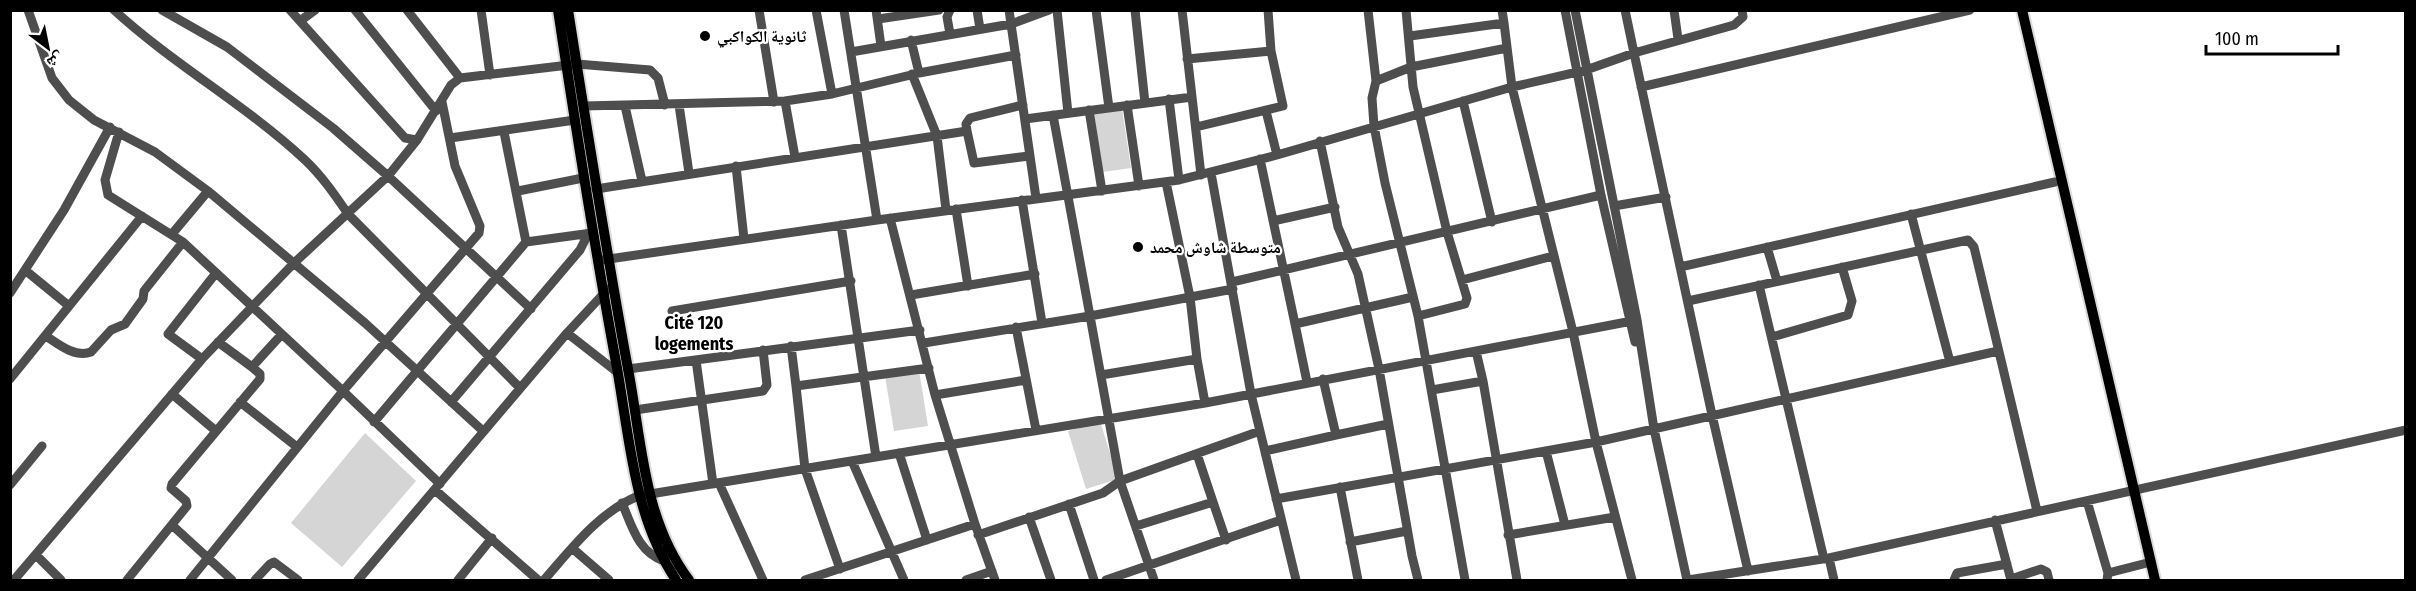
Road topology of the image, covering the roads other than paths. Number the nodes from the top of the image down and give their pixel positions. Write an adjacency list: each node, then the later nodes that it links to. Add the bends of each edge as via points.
1 (28, 10): 86 (street, via 58,88 84,112)
2 (114, 10): 121 (street, via 149,41 255,117 305,161)
3 (162, 10): 101 (street, via 227,47 333,128)
4 (290, 10): 36 (street)
5 (315, 10): 36 (street)
6 (355, 10): 77 (street)
7 (407, 10): 56 (street)
8 (481, 10): 55 (street)
9 (558, 10): 51 (main road)
10 (568, 10): 51 (main road)
11 (759, 10): 67 (street)
12 (816, 10): 61 (street)
13 (844, 10): 47 (street)
14 (939, 10): 35 (street)
15 (950, 10): 40 (street)
16 (977, 10): 39 (street)
17 (1009, 10): 38 (street)
18 (1049, 10): 38 (street)
19 (1057, 10): 79 (street)
20 (1096, 10): 75 (street)
21 (1135, 10): 68 (street)
22 (1182, 10): 50 (street)
23 (1268, 10): 46 (street)
24 (1368, 10): 57 (street)
25 (1406, 10): 41 (street)
26 (1502, 10): 37 (street)
27 (1565, 10): 53 (street)
28 (1575, 10): 53 (street)
29 (1625, 10): 48 (street)
30 (1674, 10): 42 (street)
31 (1742, 10): 42 (street, via 1743,17 1734,25)
32 (1970, 10): 59 (street)
33 (2016, 10): 106 (main road)
34 (2022, 10): 251 (main road)
35 (877, 15): 44 (street)
36 (300, 21): 91 (street, via 405,138)
37 (1504, 23): 41 (street); 45 (street)
38 (1011, 24): 39 (street); 49 (street)
39 (980, 29): 40 (street)
40 (950, 34): 43 (street)
41 (1410, 36): 52 (street)
42 (1678, 39): 48 (street)
43 (911, 40): 44 (street); 54 (street)
44 (881, 46): 47 (street)
45 (1507, 48): 52 (street); 58 (street)
46 (1271, 51): 50 (street); 78 (street, via 1282,106)
47 (851, 52): 60 (street)
48 (1634, 53): 53 (street); 59 (street)
49 (1016, 55): 54 (street); 71 (street)
50 (1187, 59): 62 (street)
51 (571, 64): 55 (street); 69 (street, via 650,70 658,78); 73 (main road); 83 (main road)
52 (1411, 67): 57 (street); 80 (street)
53 (1582, 71): 58 (street); 113 (street); 117 (street)
54 (915, 74): 60 (street); 89 (street)
55 (490, 75): 56 (street)
56 (460, 78): 66 (street, via 450,85)
57 (1376, 81): 84 (street, via 1372,98)
58 (1512, 87): 65 (street); 120 (street)
59 (1641, 87): 114 (street)
60 (857, 89): 61 (street); 93 (street)
61 (832, 94): 64 (street)
62 (1192, 97): 63 (street); 85 (street)
63 (1169, 99): 68 (street); 103 (street)
64 (785, 101): 67 (street); 96 (street)
65 (1462, 101): 80 (street); 127 (street)
66 (442, 102): 77 (street); 90 (street)
67 (774, 102): 70 (street)
68 (1145, 103): 72 (street)
69 (665, 105): 70 (street); 74 (street)
70 (679, 105): 99 (street)
71 (1023, 105): 82 (street); 87 (street, via 970,118 966,124)
72 (1127, 105): 75 (street); 107 (street)
73 (584, 106): 74 (street); 108 (main road)
74 (624, 106): 104 (street)
75 (1109, 108): 76 (street)
76 (1089, 110): 79 (street); 111 (street)
77 (436, 111): 91 (street)
78 (1266, 111): 85 (street); 94 (street)
79 (1068, 113): 81 (street)
80 (1419, 113): 84 (street); 129 (street)
81 (1053, 115): 82 (street); 112 (street)
82 (1025, 119): 95 (street)
83 (575, 120): 88 (street); 102 (main road)
84 (1374, 126): 92 (street); 135 (street)
85 (1196, 127): 100 (street)
86 (114, 130): 109 (street, via 155,152); 123 (street, via 105,191); 145 (street)
87 (968, 131): 89 (street); 95 (street, via 974,162)
88 (504, 132): 90 (street); 110 (street)
89 (937, 136): 93 (street); 119 (street)
90 (450, 138): 137 (street, via 462,186 480,226)
91 (417, 140): 101 (street)
92 (1320, 141): 94 (street); 118 (street)
93 (867, 146): 96 (street); 125 (street)
94 (1277, 155): 97 (street)
95 (1029, 156): 115 (street)
96 (795, 157): 98 (street)
97 (1260, 159): 100 (street); 126 (street)
98 (736, 166): 99 (street); 132 (street)
99 (689, 173): 104 (street)
100 (1206, 174): 103 (street); 153 (street)
101 (388, 176): 121 (street); 137 (street)
102 (583, 178): 110 (street); 130 (main road)
103 (1179, 180): 105 (street)
104 (642, 181): 108 (street)
105 (1166, 182): 107 (street); 161 (street)
106 (2055, 182): 122 (street); 251 (main road)
107 (1139, 186): 111 (street)
108 (596, 189): 141 (main road)
109 (208, 191): 131 (street); 142 (street)
110 (518, 191): 134 (street)
111 (1102, 191): 112 (street)
112 (1067, 195): 115 (street); 169 (street)
113 (1602, 195): 120 (street); 171 (street)
114 (1666, 197): 117 (street); 143 (street)
115 (1036, 198): 116 (street)
116 (1022, 200): 119 (street); 148 (street)
117 (1614, 206): 171 (street)
118 (1335, 207): 126 (street); 139 (street, via 1338,228)
119 (951, 209): 124 (street); 156 (street)
120 (1542, 209): 127 (street); 140 (street)
121 (348, 214): 142 (street); 158 (street)
122 (1911, 214): 136 (street); 138 (street)
123 (142, 216): 131 (street); 164 (street)
124 (890, 218): 125 (street); 160 (street)
125 (877, 220): 128 (street)
126 (1273, 221): 146 (street)
127 (1492, 222): 129 (street)
128 (842, 225): 132 (street); 151 (street)
129 (1447, 232): 135 (street); 150 (street)
130 (590, 233): 134 (street); 141 (main road); 167 (street)
131 (172, 234): 133 (street)
132 (744, 238): 141 (street)
133 (183, 242): 147 (street); 180 (street, via 144,291 143,299 125,324 111,330 91,351 65,348)
134 (526, 242): 149 (street)
135 (1401, 242): 139 (street); 162 (street)
136 (1767, 247): 143 (street); 152 (street)
137 (465, 249): 149 (street); 158 (street)
138 (1920, 250): 144 (street); 189 (street, via 1965,239 1971,243); 195 (street)
139 (1351, 254): 146 (street); 166 (street)
140 (1553, 256): 150 (street); 177 (street)
141 (602, 260): 155 (main road); 159 (main road)
142 (294, 263): 165 (street); 183 (street)
143 (1680, 267): 163 (street)
144 (1842, 267): 152 (street); 182 (street, via 1852,301 1848,315)
145 (25, 270): 157 (street); 164 (street)
146 (1283, 270): 153 (street); 174 (street)
147 (216, 273): 165 (street); 191 (street, via 168,334)
148 (1035, 274): 156 (street); 172 (street)
149 (498, 277): 167 (street); 173 (street)
150 (1462, 280): 170 (street, via 1465,304)
151 (851, 281): 168 (street); 181 (street)
152 (1777, 281): 154 (street)
153 (1233, 285): 161 (street); 213 (street)
154 (1759, 285): 163 (street); 182 (street)
155 (611, 286): 159 (street); 200 (main road)
156 (968, 286): 160 (street)
157 (10, 293)
158 (425, 293): 173 (street); 183 (street)
159 (603, 294): 178 (street); 200 (main road)
160 (911, 296): 176 (street)
161 (1190, 297): 169 (street); 192 (street)
162 (1413, 297): 166 (street); 170 (street)
163 (1688, 301): 221 (street)
164 (69, 306): 180 (street)
165 (253, 307): 179 (street); 184 (street)
166 (1365, 307): 174 (street); 198 (street)
167 (531, 309): 190 (street)
168 (672, 311)
169 (1090, 316): 172 (street); 202 (street)
170 (1418, 316): 193 (street)
171 (1633, 321): 177 (street); 225 (street)
172 (1042, 323): 175 (street)
173 (456, 324): 190 (street); 199 (street)
174 (1295, 324): 207 (street)
175 (1016, 327): 185 (street); 205 (street)
176 (920, 330): 181 (street); 185 (street)
177 (1573, 332): 188 (street); 232 (street)
178 (567, 333): 200 (street); 209 (street)
179 (282, 334): 196 (street); 211 (street)
180 (46, 336): 203 (street)
181 (859, 336): 186 (street); 201 (street)
182 (1772, 337): 215 (street)
183 (386, 341): 199 (street); 211 (street)
184 (218, 342): 191 (street); 196 (street)
185 (924, 343): 197 (street)
186 (791, 346): 187 (street); 208 (street)
187 (763, 350): 194 (street); 216 (street, via 767,386 763,391)
188 (1476, 351): 193 (street); 206 (street)
189 (1998, 351): 195 (street); 258 (street)
190 (490, 358): 209 (street); 218 (street)
191 (202, 359): 212 (street)
192 (1197, 359): 202 (street); 219 (street)
193 (1426, 359): 198 (street); 210 (street)
194 (696, 360): 200 (street); 216 (street)
195 (1950, 362): 215 (street)
196 (252, 367): 217 (street, via 260,379)
197 (928, 368): 201 (street); 214 (street)
198 (1379, 369): 204 (street); 224 (street)
199 (417, 371): 218 (street); 223 (street)
200 (623, 371): 220 (main road); 252 (main road)
201 (863, 375): 208 (street); 240 (street)
202 (1101, 375): 222 (street)
203 (10, 379)
204 (1323, 379): 207 (street); 231 (street)
205 (1026, 380): 214 (street); 226 (street)
206 (1483, 381): 210 (street); 241 (street)
207 (1307, 382): 213 (street)
208 (796, 386): 244 (street)
209 (520, 388): 229 (street)
210 (1432, 390): 243 (street)
211 (344, 391): 223 (street); 235 (street)
212 (172, 394): 228 (street); 278 (street)
213 (1251, 394): 219 (street); 230 (street)
214 (935, 395): 234 (street)
215 (1787, 398): 221 (street); 280 (street)
216 (701, 401): 220 (street); 247 (street)
217 (240, 402): 228 (street); 235 (street)
218 (451, 402): 229 (street)
219 (1205, 403): 222 (street)
220 (635, 410): 252 (main road)
221 (1712, 415): 225 (street); 286 (street)
222 (1108, 418): 226 (street); 246 (street)
223 (374, 422): 249 (street)
224 (1388, 423): 231 (street); 245 (street)
225 (1654, 429): 232 (street); 319 (street)
226 (1036, 430): 234 (street)
227 (2406, 430): 251 (street)
228 (216, 431): 265 (street, via 171,484 187,505)
229 (483, 431): 249 (street)
230 (1260, 431): 236 (street); 239 (street)
231 (1336, 435): 236 (street)
232 (1596, 442): 237 (street); 260 (street)
233 (42, 446): 248 (street)
234 (951, 446): 238 (street); 263 (street)
235 (297, 447): 279 (street)
236 (1265, 451): 253 (street)
237 (1546, 451): 241 (street); 264 (street)
238 (899, 453): 240 (street); 273 (street)
239 (1197, 454): 246 (street); 255 (street)
240 (876, 457): 242 (street)
241 (1496, 459): 243 (street); 270 (street)
242 (852, 461): 244 (street); 277 (street)
243 (1445, 467): 245 (street); 316 (street)
244 (805, 469): 247 (street); 285 (street)
245 (1398, 477): 250 (street); 268 (street)
246 (1120, 481): 257 (street, via 1103,493); 266 (street)
247 (716, 484): 252 (street); 305 (street)
248 (10, 485)
249 (438, 487): 271 (street); 298 (street)
250 (1340, 488): 253 (street); 275 (street)
251 (2130, 491): 254 (street); 282 (main road)
252 (644, 495): 256 (street); 267 (main road); 304 (main road)
253 (1276, 499): 261 (street)
254 (2087, 501): 258 (street); 289 (street)
255 (1213, 502): 266 (street); 274 (street)
256 (622, 503): 272 (street); 276 (street)
257 (1069, 504): 259 (street); 310 (street)
258 (2037, 511): 262 (street)
259 (1029, 517): 269 (street); 309 (street)
260 (1615, 517): 264 (street); 318 (street)
261 (1281, 520): 274 (street); 313 (street)
262 (1995, 520): 280 (street); 283 (street)
263 (975, 524): 269 (street); 273 (street)
264 (1565, 525): 270 (street)
265 (172, 526): 279 (street); 293 (street)
266 (1136, 526): 284 (street)
267 (650, 529): 272 (street); 281 (main road)
268 (1407, 531): 275 (street); 315 (street)
269 (978, 535): 287 (street)
270 (1508, 535): 317 (street)
271 (492, 538): 299 (street); 300 (street)
272 (638, 539): 281 (street, via 647,552)
273 (927, 540): 277 (street)
274 (1226, 540): 284 (street)
275 (1350, 542): 314 (street)
276 (572, 548): 301 (street); 302 (street)
277 (892, 551): 285 (street); 307 (street)
278 (36, 555): 291 (street); 292 (street)
279 (208, 557): 294 (street); 295 (street)
280 (1827, 558): 286 (street); 320 (street)
281 (664, 561): 303 (main road)
282 (2147, 563): 289 (street); 324 (main road); 325 (main road)
283 (2007, 564): 321 (street, via 1957,573); 322 (street)
284 (1149, 567): 311 (street); 312 (street)
285 (840, 569): 290 (street)
286 (1748, 571): 288 (street)
287 (993, 576): 308 (street)
288 (1738, 577): 319 (street)
289 (2108, 577)
290 (821, 578): 306 (street)
291 (14, 580)
292 (61, 580)
293 (127, 580)
294 (190, 580)
295 (232, 580)
296 (255, 580): 297 (street, via 272,562)
297 (298, 580)
298 (358, 580)
299 (458, 580)
300 (538, 580)
301 (544, 580)
302 (609, 580)
303 (676, 580)
304 (689, 580)
305 (763, 580)
306 (805, 580)
307 (904, 580)
308 (966, 580)
309 (1051, 580)
310 (1094, 580)
311 (1106, 580)
312 (1154, 580)
313 (1296, 580)
314 (1358, 580)
315 (1418, 580)
316 (1465, 580)
317 (1517, 580)
318 (1632, 580)
319 (1688, 580)
320 (1834, 580)
321 (1954, 580)
322 (2011, 580): 323 (street, via 2041,569 2047,572)
323 (2049, 580)
324 (2148, 580)
325 (2155, 580)

